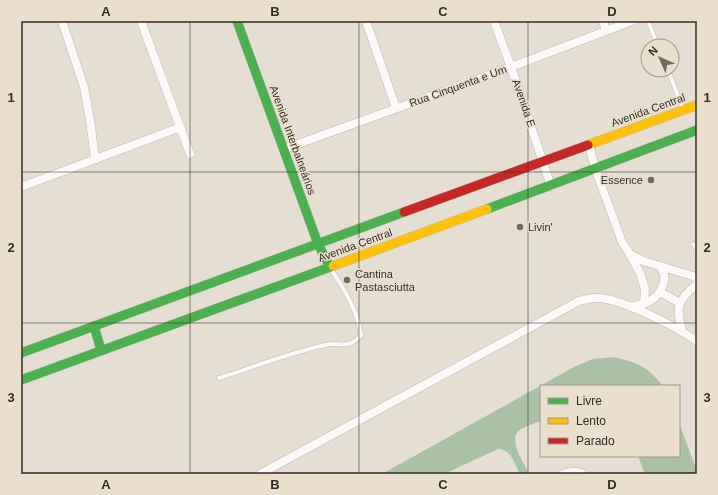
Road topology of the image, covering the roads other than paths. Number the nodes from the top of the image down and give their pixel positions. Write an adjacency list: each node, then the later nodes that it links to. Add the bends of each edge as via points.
1 (62, 21): 21 (street, via 84,87)
2 (141, 21): 16 (street)
3 (237, 21): 19 (main road, Avenida Interbalneários)
4 (366, 21): 14 (street)
5 (494, 21): 11 (street, Avenida E)
6 (603, 21): 9 (street)
7 (632, 21): 9 (street, Rua Cinquenta e Um)
8 (648, 21): 10 (lane)
9 (606, 30): 11 (street, Rua Cinquenta e Um)
10 (655, 38)
11 (511, 67): 14 (street, Rua Cinquenta e Um); 22 (street, Avenida E)
12 (671, 78): 15 (lane)
13 (697, 105): 15 (main road, Avenida Central)
14 (396, 108): 19 (street, Rua Cinquenta e Um)
15 (684, 110): 18 (main road, Avenida Central)
16 (181, 127): 20 (street); 21 (street)
17 (697, 130): 23 (main road, Avenida Central)
18 (589, 145): 22 (main road, Avenida Central); 23 (street)
19 (284, 149): 26 (main road, Avenida Interbalneários)
20 (190, 154)
21 (95, 159): 25 (street)
22 (544, 161): 24 (street, Avenida E); 26 (main road, Avenida Central)
23 (595, 168): 24 (main road, Avenida Central); 29 (street, via 622,242)
24 (551, 186): 31 (main road, Avenida Central)
25 (21, 188)
26 (318, 244): 31 (main road, Avenida Interbalneários); 38 (main road, Avenida Central)
27 (694, 244): 28 (lane)
28 (697, 248)
29 (630, 254): 30 (street, via 642,261); 36 (street, via 645,289)
30 (660, 266): 32 (street); 34 (street, via 665,274 665,282)
31 (330, 267): 41 (main road, Avenida Central); 43 (lane, via 348,296 360,326 361,335 355,342 348,345 327,344)
32 (697, 279)
33 (697, 284): 35 (street, via 685,293)
34 (660, 292): 35 (street); 36 (street, via 657,297)
35 (680, 303): 39 (street, via 679,319)
36 (644, 304): 37 (street)
37 (631, 307): 39 (street); 45 (street, via 597,297 579,301)
38 (94, 326): 41 (main road); 42 (main road, Avenida Central)
39 (682, 331): 40 (street)
40 (697, 341)
41 (101, 350): 44 (main road, Avenida Central)
42 (21, 352)
43 (219, 378)
44 (21, 380)
45 (260, 474)
46 (563, 474): 47 (street, via 572,471)
47 (583, 474)

